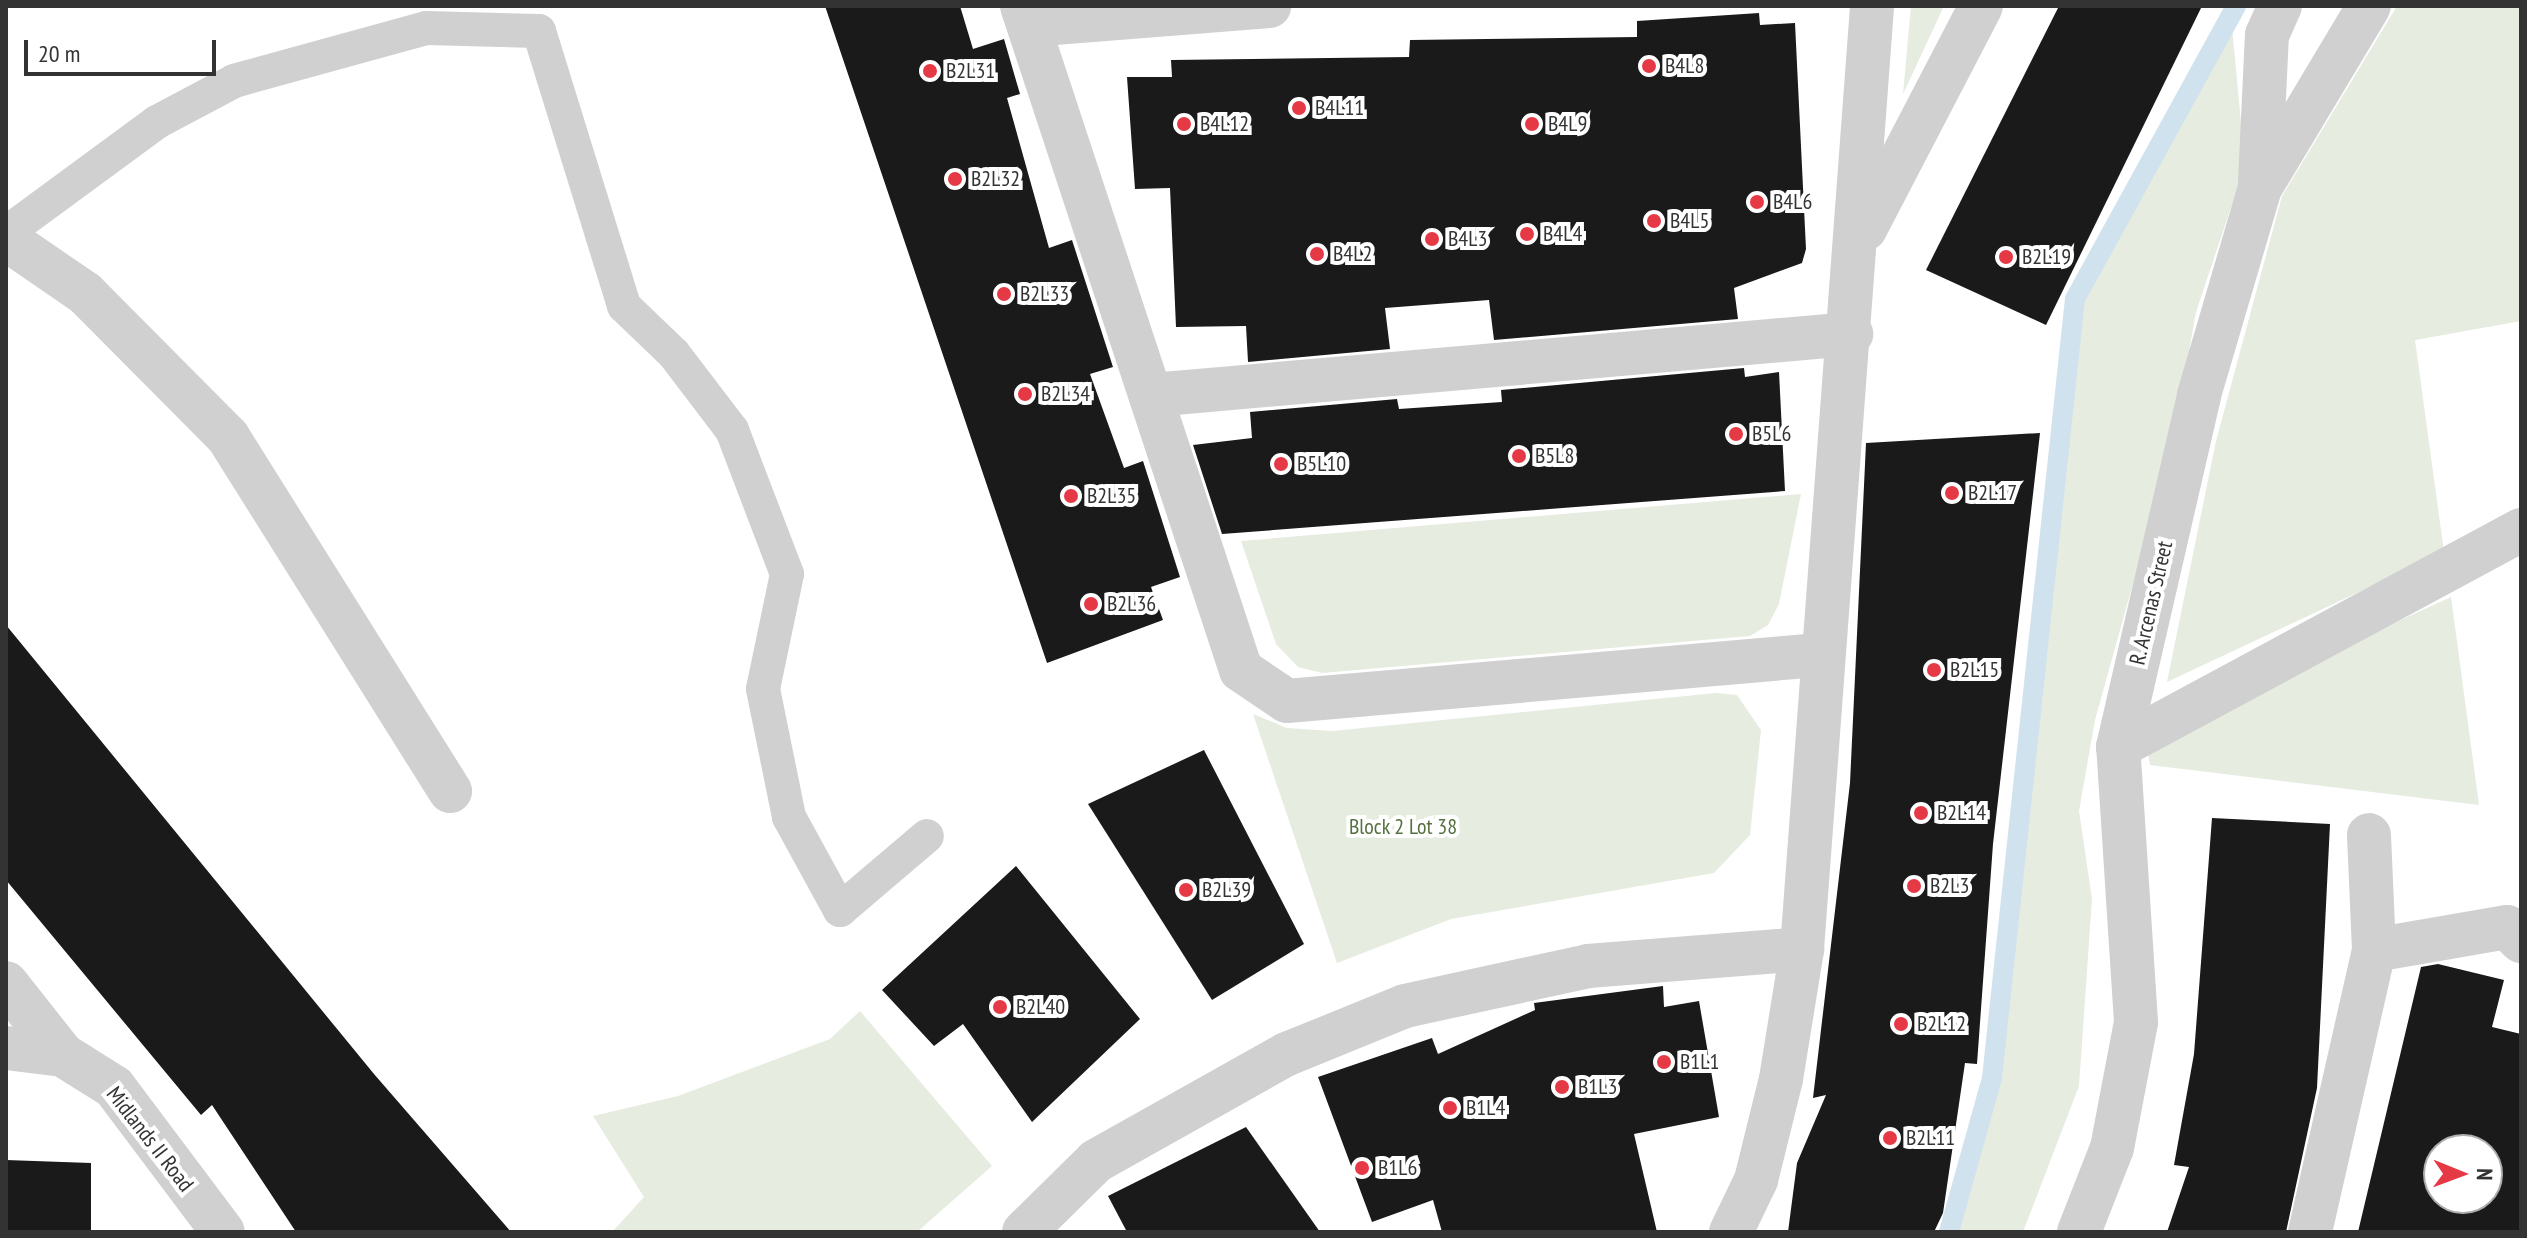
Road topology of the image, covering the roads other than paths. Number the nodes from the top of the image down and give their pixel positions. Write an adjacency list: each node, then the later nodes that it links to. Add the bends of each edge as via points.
1 (1269, 6): 6 (street)
2 (1872, 6): 9 (street)
3 (1981, 6): 9 (street)
4 (2280, 6): 7 (street, via 2267,35)
5 (2369, 6): 7 (street, R. Arcenas Street)
6 (1026, 16): 11 (street)
7 (2260, 188): 14 (street, R. Arcenas Street, via 2199,395)
8 (6, 236): 15 (street, via 85,293 228,437); 17 (lane, via 157,122 234,81 426,28 539,31 624,306 674,354 732,430 787,574 763,689 789,817 840,910)
9 (1856, 245): 10 (street)
10 (1851, 334): 11 (street); 13 (street)
11 (1152, 395): 13 (street, via 1241,670 1287,701)
12 (2521, 530): 14 (street)
13 (1818, 655): 19 (street)
14 (2118, 747): 27 (street, R. Arcenas Street, via 2136,1022 2112,1148)
15 (450, 791)
16 (2369, 835): 20 (street)
17 (927, 836)
18 (2521, 941): 20 (street, via 2507,927)
19 (1802, 949): 25 (street, via 1588,966 1405,1006 1287,1054 1096,1161); 26 (street, via 1781,1079 1756,1180)
20 (2374, 950): 28 (street)
21 (6, 983): 23 (street, Midlands II Road)
22 (6, 1048): 23 (street)
23 (63, 1055): 24 (street, Midlands II Road, via 114,1087)
24 (223, 1232)
25 (1024, 1232)
26 (1731, 1232)
27 (2079, 1232)
28 (2310, 1232)

